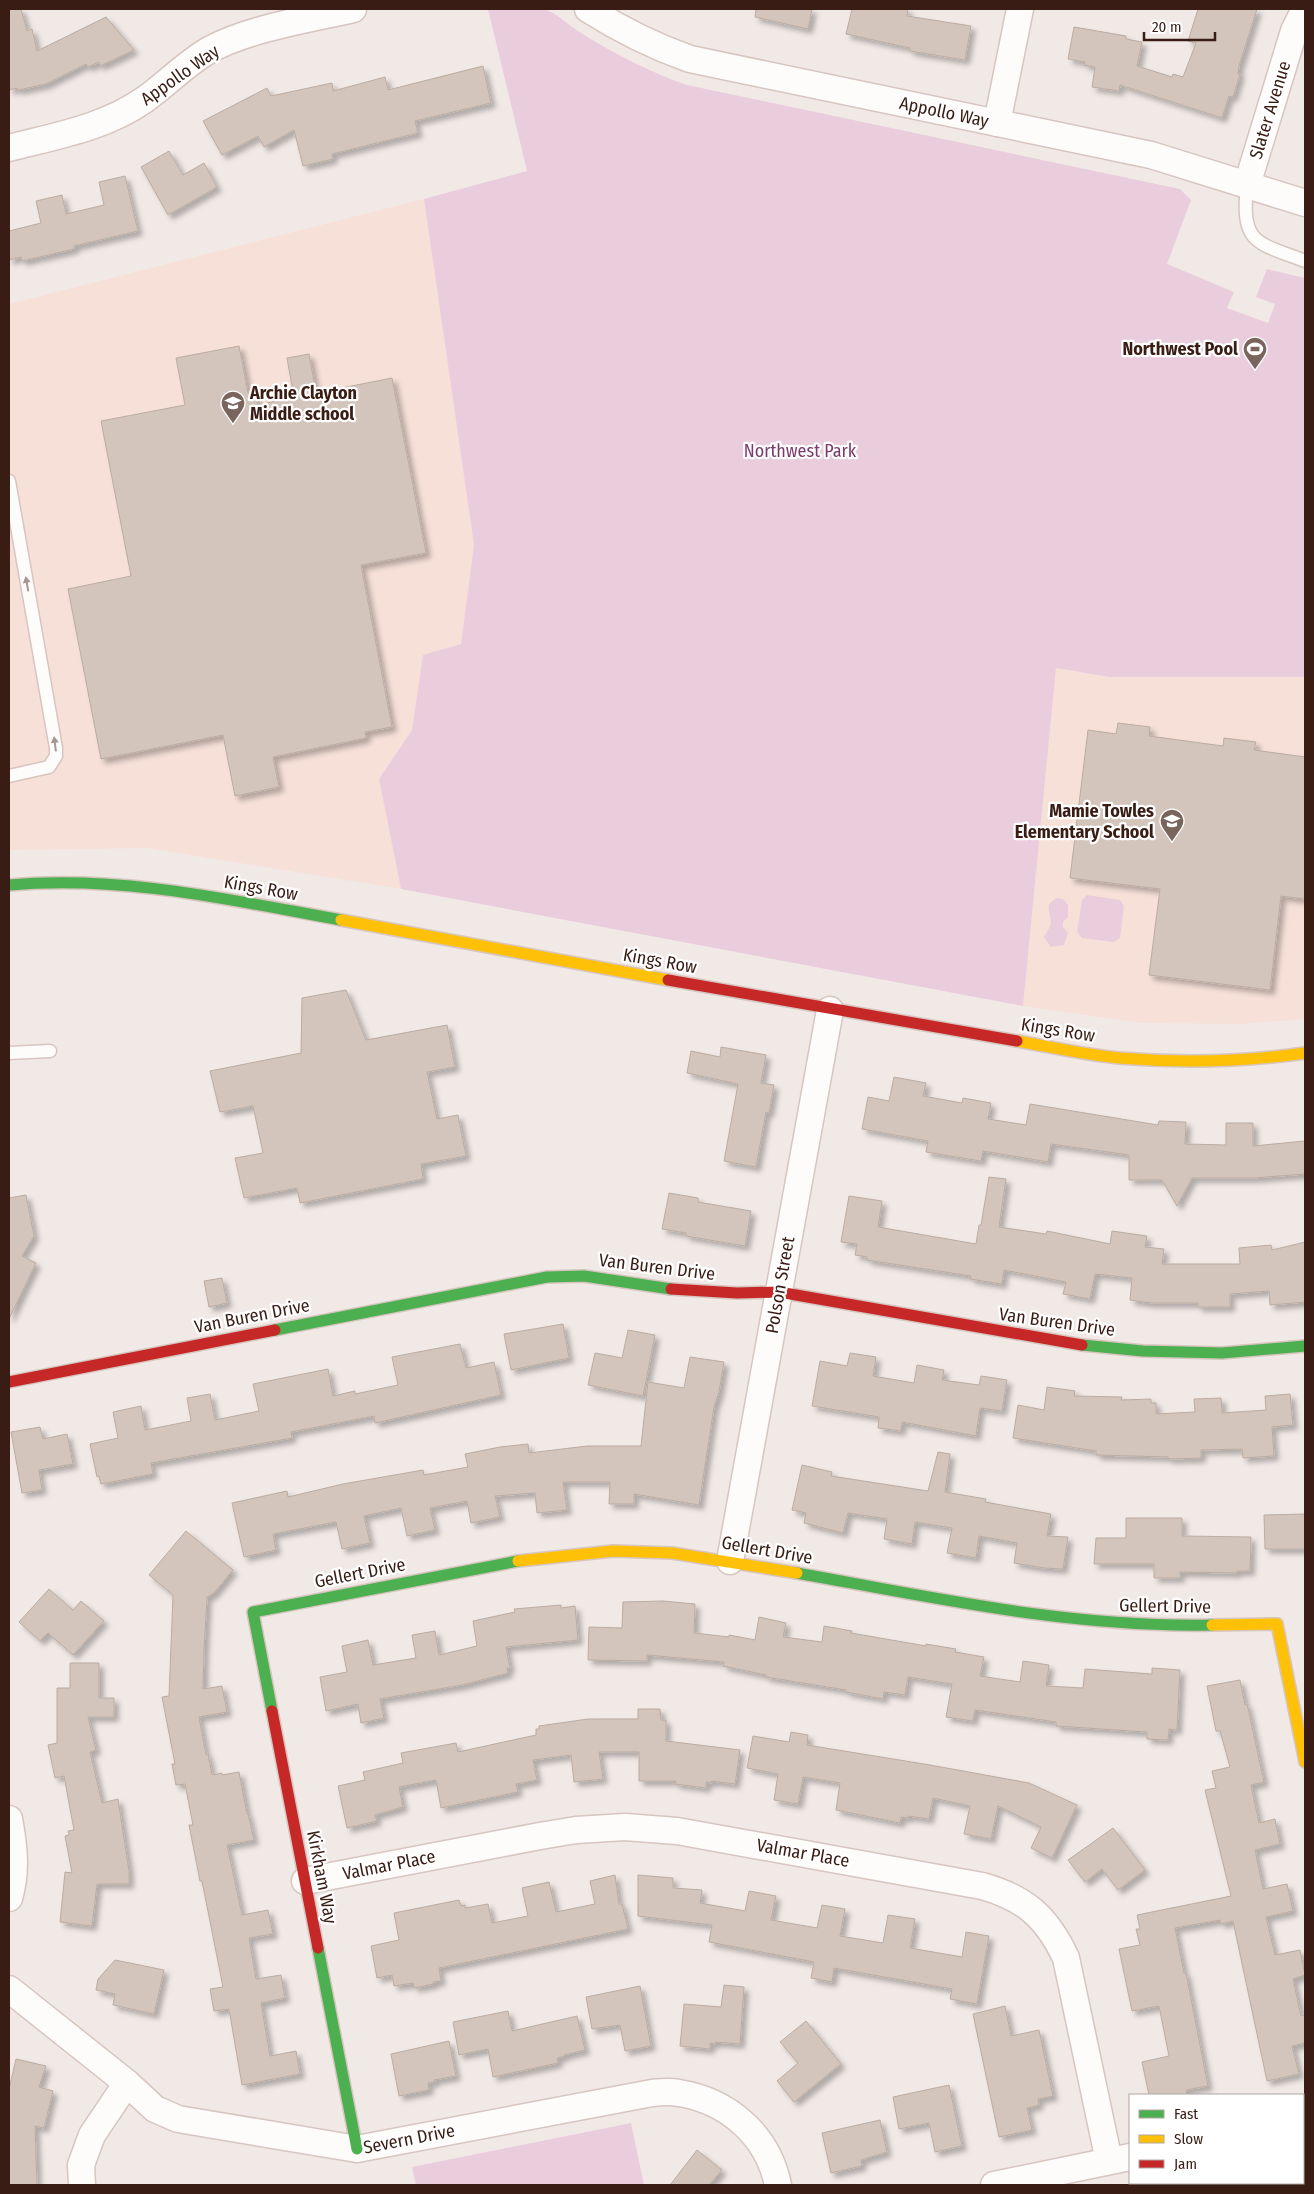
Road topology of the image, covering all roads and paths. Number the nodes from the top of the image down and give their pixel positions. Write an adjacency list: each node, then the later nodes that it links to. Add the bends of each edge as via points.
1 (354, 9): 6 (street, Appollo Way, via 244,35 212,49 181,69 145,100 114,118)
2 (588, 9): 5 (street, Appollo Way, via 654,47 690,59)
3 (1020, 9): 5 (street)
4 (1305, 9): 7 (street, Slater Avenue, via 1294,31)
5 (997, 123): 7 (street, Appollo Way, via 1151,155)
6 (9, 148)
7 (1247, 185): 8 (street, Appollo Way); 9 (lane, via 1245,210 1249,232 1260,244)
8 (1305, 203)
9 (1305, 261)
10 (9, 481): 11 (lane, one-way to 10, via 49,767 56,756)
11 (9, 776)
12 (9, 885): 13 (street, Kings Row, via 99,881 177,890)
13 (830, 1010): 16 (street, Kings Row, via 1126,1059 1187,1062); 17 (street, Polson Street)
14 (50, 1051): 15 (lane)
15 (9, 1053)
16 (1305, 1053)
17 (779, 1292): 18 (street, Van Buren Drive, via 1085,1346 1143,1352 1222,1353); 19 (street, Van Buren Drive, via 677,1290 584,1276 547,1277); 20 (street, Polson Street)
18 (1305, 1346)
19 (9, 1382)
20 (730, 1561): 21 (street, Gellert Drive, via 672,1553 552,1556 506,1562); 22 (street, Gellert Drive, via 1018,1613 1095,1622 1177,1626 1277,1624)
21 (253, 1612): 24 (street, Kirkham Way)
22 (1305, 1762)
23 (9, 1819): 25 (street, via 15,1870)
24 (305, 1881): 28 (street, Kirkham Way); 29 (street, Valmar Place, via 576,1830 625,1828 677,1831 1004,1892 1040,1916 1056,1936 1066,1958)
25 (9, 1898)
26 (9, 1989): 27 (street, Severn Drive)
27 (127, 2082): 28 (street, Severn Drive, via 155,2109 178,2119); 30 (street, via 92,2135 81,2165)
28 (357, 2150): 31 (street, Severn Drive, via 652,2092 677,2092 706,2099 748,2126 765,2148)
29 (1120, 2159): 32 (street)
30 (82, 2185)
31 (778, 2185)
32 (994, 2185)

